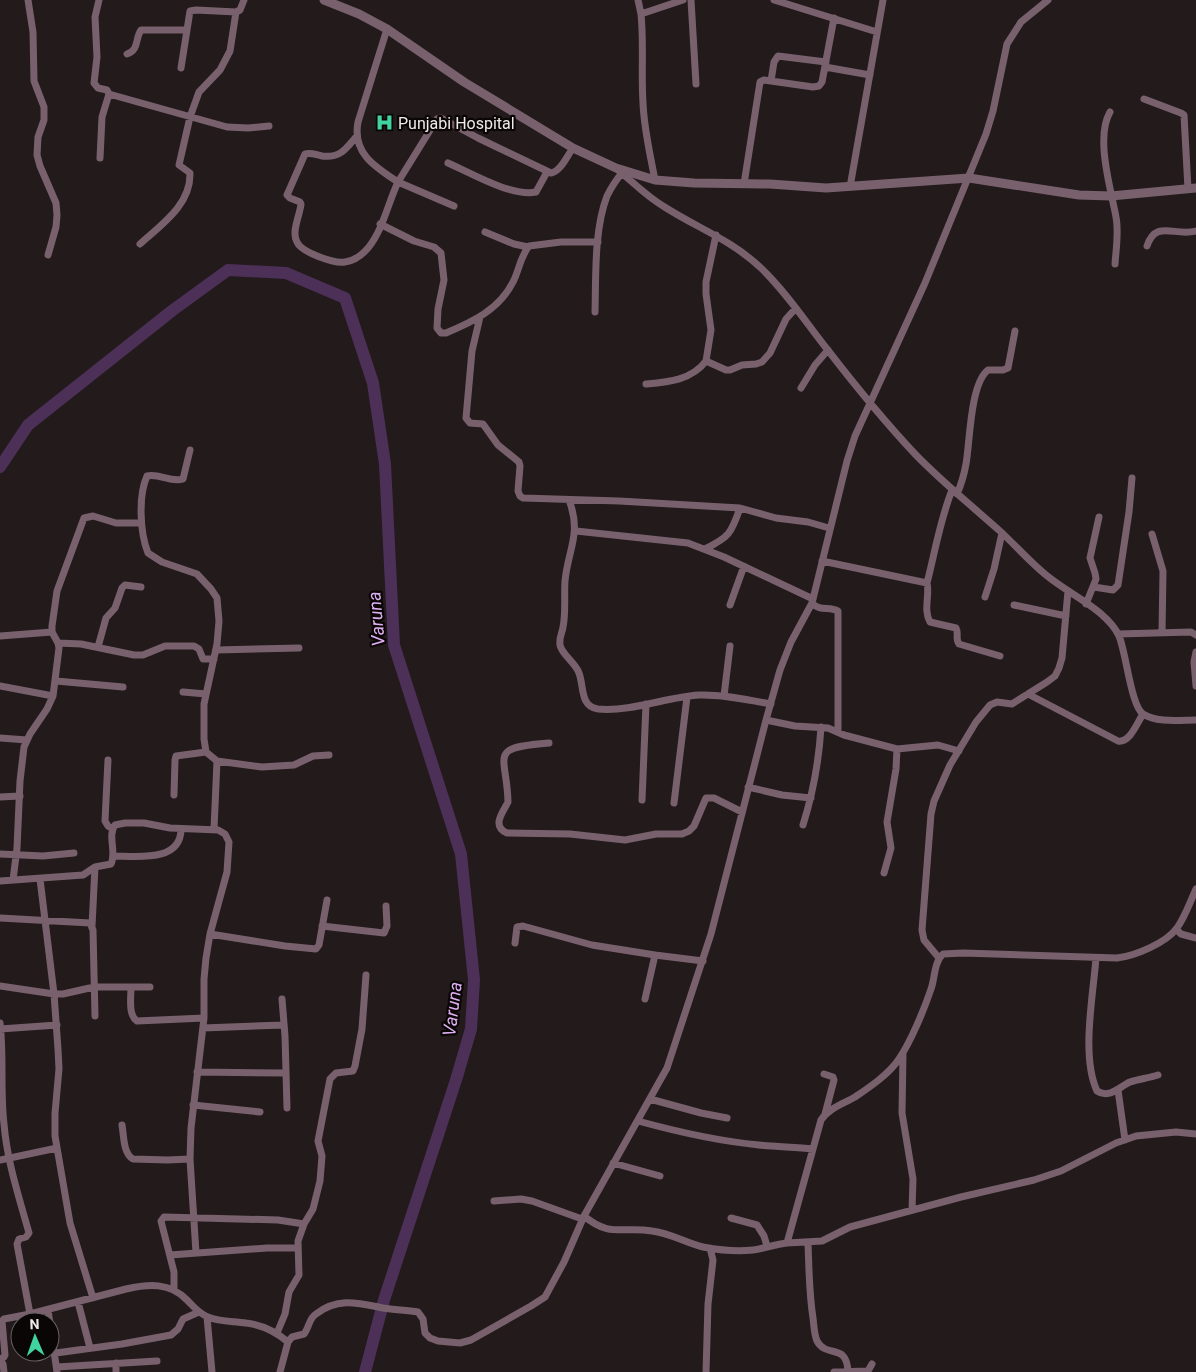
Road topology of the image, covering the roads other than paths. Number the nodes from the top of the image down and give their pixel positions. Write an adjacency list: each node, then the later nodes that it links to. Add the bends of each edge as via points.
1 (28, 0): 50 (street, via 33,32 34,81 44,107 37,155 54,198 57,215)
2 (99, 0): 23 (street, via 94,83)
3 (244, 0): 11 (street)
4 (324, 0): 14 (street)
5 (638, 0): 12 (street)
6 (683, 0): 12 (street)
7 (691, 0): 22 (street)
8 (776, 0): 13 (street)
9 (883, 0): 16 (street)
10 (1048, 0): 34 (street, via 1021,22 1007,44 993,111)
11 (236, 12): 15 (street, via 192,10 188,14); 26 (street, via 230,51 220,70 200,92)
12 (641, 14): 35 (street, via 643,104)
13 (834, 18): 16 (street); 18 (street)
14 (387, 29): 28 (street); 29 (street, via 464,82)
15 (186, 30): 17 (street, via 141,30 136,48); 19 (street)
16 (877, 32): 20 (street)
17 (127, 54)
18 (825, 65): 20 (street); 21 (street, via 819,86); 21 (street, via 778,56)
19 (181, 68)
20 (870, 75): 38 (street)
21 (770, 81): 37 (street, via 764,80 759,85)
22 (696, 84)
23 (109, 94): 26 (street); 30 (street, via 102,117)
24 (1144, 98): 39 (street, via 1184,115)
25 (1110, 112): 40 (street, via 1105,146)
26 (190, 118): 27 (street, via 236,128); 47 (street, via 179,162 179,166 190,173 183,199 171,216)
27 (269, 126)
28 (356, 137): 36 (street, via 359,147 372,163); 42 (street, via 338,155 305,154 287,194 301,204 295,239 297,244 314,254 344,262 366,250)
29 (573, 148): 32 (street); 33 (street, via 555,173)
30 (100, 158)
31 (448, 163): 33 (street, via 504,188 523,192 536,192)
32 (619, 170): 35 (street); 45 (street, via 646,195); 46 (street, via 603,210)
33 (547, 172): 36 (street, via 439,118 434,121)
34 (969, 178): 38 (street); 40 (street, via 1079,195); 60 (street)
35 (655, 180): 37 (street)
36 (398, 182): 41 (street); 42 (street)
37 (744, 184): 38 (street)
38 (850, 187)
39 (1192, 188): 40 (street)
40 (1111, 196): 51 (street, via 1117,224)
41 (454, 206)
42 (380, 224): 54 (street, via 434,248 440,254 444,280 438,309 438,331 446,333)
43 (1196, 231): 48 (street, via 1160,231 1150,237)
44 (485, 232): 49 (street)
45 (716, 235): 52 (street, via 760,267); 57 (street, via 706,282 711,330)
46 (598, 242): 49 (street, via 561,242); 53 (street)
47 (140, 244)
48 (1147, 246)
49 (528, 247): 54 (street, via 508,291)
50 (48, 255)
51 (1115, 264)
52 (796, 308): 56 (street); 57 (street, via 786,319 770,353 762,362 726,370)
53 (594, 312)
54 (480, 317): 64 (street, via 472,351 466,420 484,424 498,445 518,462 520,496)
55 (1015, 331): 63 (street, via 1008,368 988,370 979,381 965,468)
56 (828, 350): 59 (street); 60 (street)
57 (706, 361): 58 (street, via 694,373 683,378)
58 (646, 384)
59 (801, 388)
60 (871, 403): 63 (street); 68 (street, via 849,452)
61 (190, 450): 67 (street, via 182,479 147,476)
62 (1132, 478): 77 (street, via 1118,585 1113,590)
63 (955, 492): 70 (street); 75 (street, via 941,518)
64 (570, 500): 65 (street); 69 (street)
65 (740, 508): 68 (street); 72 (street, via 727,537)
66 (1099, 517): 77 (street, via 1090,553 1090,562 1096,573)
67 (141, 523): 85 (street, via 116,523 93,516 84,518 57,591); 94 (street, via 148,553 162,562 197,574 214,594 219,609)
68 (829, 528): 73 (street)
69 (576, 530): 72 (street, via 681,541); 108 (street, via 566,576 560,647 579,673 588,706 605,709)
70 (1002, 533): 78 (street, via 1032,563); 79 (street)
71 (1152, 534): 86 (street, via 1163,571)
72 (705, 549): 74 (street)
73 (822, 561): 75 (street); 80 (street)
74 (744, 566): 80 (street); 82 (street)
75 (927, 583): 96 (street, via 928,620 956,628 959,644)
76 (141, 587): 92 (street, via 125,585 122,588 115,608 106,618)
77 (1094, 587): 81 (street)
78 (1068, 591): 81 (street); 84 (street)
79 (985, 597)
80 (813, 601): 109 (street, via 785,655); 114 (street, via 819,608 838,611)
81 (1086, 604): 87 (street)
82 (730, 605)
83 (1014, 605): 84 (street)
84 (1066, 616): 104 (street, via 1060,668 1055,676)
85 (52, 632): 89 (street); 90 (street)
86 (1162, 633): 87 (street); 88 (street)
87 (1118, 634): 110 (street, via 1135,701)
88 (1196, 634)
89 (0, 636)
90 (58, 643): 92 (street); 98 (street)
91 (730, 646): 106 (street)
92 (98, 647): 97 (street, via 134,655 165,646 194,646 203,659)
93 (300, 648): 94 (street)
94 (216, 650): 97 (street)
95 (1196, 652): 100 (street)
96 (1000, 656)
97 (214, 659): 103 (street)
98 (56, 681): 101 (street); 105 (street)
99 (0, 686): 105 (street)
100 (1196, 686)
101 (122, 687)
102 (183, 692): 103 (street)
103 (206, 694): 120 (street)
104 (1028, 694): 110 (street, via 1122,742); 119 (street, via 1012,704 997,702 990,705)
105 (53, 696): 116 (street)
106 (724, 696): 107 (street); 109 (street)
107 (687, 697): 108 (street); 130 (street)
108 (646, 704): 129 (street)
109 (771, 704): 111 (street)
110 (1143, 714): 112 (street, via 1164,720)
111 (766, 720): 113 (street); 124 (street)
112 (1196, 720)
113 (822, 727): 114 (street); 128 (street)
114 (838, 732): 118 (street)
115 (0, 738): 116 (street)
116 (27, 740): 126 (street)
117 (549, 743): 131 (street, via 510,748 503,758 508,802 500,815 502,831 625,840 689,831 706,798 714,798)
118 (897, 749): 119 (street, via 938,745); 141 (street, via 887,822 891,848)
119 (959, 751): 157 (street, via 934,801 928,831 922,930 924,940)
120 (206, 752): 123 (street); 125 (street, via 176,756)
121 (329, 755): 123 (street, via 313,756 294,765 262,767)
122 (108, 760): 133 (street, via 105,821)
123 (217, 761): 135 (street)
124 (748, 787): 128 (street); 131 (street)
125 (174, 795)
126 (20, 796): 127 (street); 138 (street)
127 (0, 797)
128 (811, 798): 132 (street)
129 (642, 800)
130 (674, 803)
131 (742, 812): 159 (street)
132 (803, 825)
133 (112, 828): 134 (street, via 119,824 144,823); 139 (street)
134 (181, 829): 135 (street); 139 (street, via 177,844 162,854)
135 (214, 829): 153 (street, via 225,834 230,854)
136 (74, 853): 138 (street)
137 (0, 854): 138 (street)
138 (16, 854): 143 (street)
139 (113, 856): 140 (street, via 111,864)
140 (95, 867): 142 (street, via 83,875); 150 (street)
141 (884, 873)
142 (40, 879): 143 (street); 149 (street)
143 (13, 880): 144 (street)
144 (0, 881)
145 (1196, 889): 152 (street)
146 (327, 900): 151 (street)
147 (386, 906): 151 (street, via 384,933)
148 (0, 918): 149 (street)
149 (45, 920): 150 (street, via 85,922); 165 (street)
150 (92, 926): 162 (street)
151 (322, 926): 153 (street, via 316,949)
152 (1176, 929): 154 (street, via 1181,934); 158 (street, via 1163,940 1130,957)
153 (210, 934): 169 (street, via 204,979)
154 (1196, 938)
155 (516, 943): 156 (street, via 516,929 523,926 592,945)
156 (655, 955): 159 (street); 167 (street)
157 (939, 958): 158 (street, via 943,954 963,953); 175 (street, via 931,990)
158 (1096, 958): 180 (street, via 1088,1038 1090,1068 1097,1092 1104,1094)
159 (703, 961): 181 (street, via 666,1068)
160 (366, 975): 204 (street, via 362,1029 355,1066 353,1071 336,1073 330,1079 318,1141 322,1156 320,1180 313,1209)
161 (0, 986): 165 (street)
162 (94, 987): 163 (street); 165 (street); 168 (street)
163 (131, 987): 164 (street); 169 (street, via 132,1014 138,1021)
164 (150, 987)
165 (54, 994): 171 (street)
166 (282, 999): 172 (street)
167 (646, 1000)
168 (95, 1016)
169 (204, 1018): 173 (street)
170 (0, 1023): 174 (street)
171 (56, 1025): 174 (street); 192 (street, via 59,1069 55,1113)
172 (284, 1025): 173 (street); 177 (street)
173 (203, 1028): 176 (street)
174 (0, 1029): 184 (street)
175 (904, 1051): 186 (street, via 881,1076 856,1096); 200 (street, via 902,1113 913,1179)
176 (197, 1072): 177 (street); 182 (street)
177 (286, 1073): 183 (street)
178 (824, 1074): 186 (street, via 834,1080)
179 (1158, 1076): 180 (street, via 1131,1082)
180 (1118, 1090): 191 (street)
181 (650, 1099): 187 (street); 188 (street)
182 (193, 1105): 185 (street); 195 (street)
183 (287, 1108)
184 (1, 1111): 194 (street)
185 (260, 1112)
186 (825, 1114): 193 (street)
187 (727, 1118)
188 (638, 1121): 193 (street, via 705,1138); 197 (street)
189 (122, 1126): 195 (street, via 126,1151 133,1159)
190 (1196, 1134): 191 (street, via 1176,1132)
191 (1124, 1140): 200 (street, via 1061,1171 1034,1180)
192 (57, 1148): 194 (street); 213 (street, via 70,1223)
193 (813, 1149): 205 (street)
194 (9, 1158): 196 (street); 216 (street, via 28,1233 17,1244)
195 (190, 1159): 201 (street)
196 (0, 1160)
197 (613, 1163): 198 (street); 202 (street)
198 (660, 1176)
199 (494, 1201): 202 (street, via 532,1201)
200 (912, 1210): 206 (street, via 850,1227 822,1241)
201 (194, 1217): 204 (street); 210 (street); 211 (street, via 162,1218)
202 (583, 1218): 209 (street, via 604,1229 655,1231); 222 (street, via 545,1297 471,1340 460,1343 430,1338 418,1312 343,1302 316,1314 304,1334 292,1337)
203 (731, 1218): 207 (street, via 757,1225)
204 (304, 1224): 208 (street)
205 (787, 1243): 206 (street); 207 (street)
206 (808, 1243): 230 (street, via 814,1332 821,1346 846,1358)
207 (767, 1246): 209 (street, via 743,1251)
208 (298, 1248): 210 (street); 221 (street, via 299,1275 289,1292 285,1314)
209 (710, 1248): 235 (street)
210 (196, 1253): 211 (street)
211 (170, 1255): 212 (street)
212 (174, 1289): 213 (street, via 141,1286); 218 (street)
213 (93, 1298): 214 (street)
214 (78, 1302): 215 (street); 223 (street)
215 (48, 1310): 217 (street)
216 (30, 1312)
217 (39, 1312)
218 (199, 1312): 219 (street); 223 (street, via 183,1319 171,1334)
219 (207, 1317): 221 (street, via 258,1325); 233 (street)
220 (10, 1318): 225 (street, via 2,1321 5,1354)
221 (276, 1333): 222 (street)
222 (288, 1342): 234 (street)
223 (90, 1348): 224 (street)
224 (60, 1352)
225 (0, 1360): 231 (street)
226 (156, 1361): 227 (street)
227 (116, 1363): 229 (street); 232 (street)
228 (872, 1364): 230 (street, via 868,1371)
229 (57, 1369)
230 (848, 1370): 236 (street)
231 (4, 1372)
232 (116, 1372)
233 (212, 1372)
234 (280, 1372)
235 (706, 1372)
236 (834, 1372)

